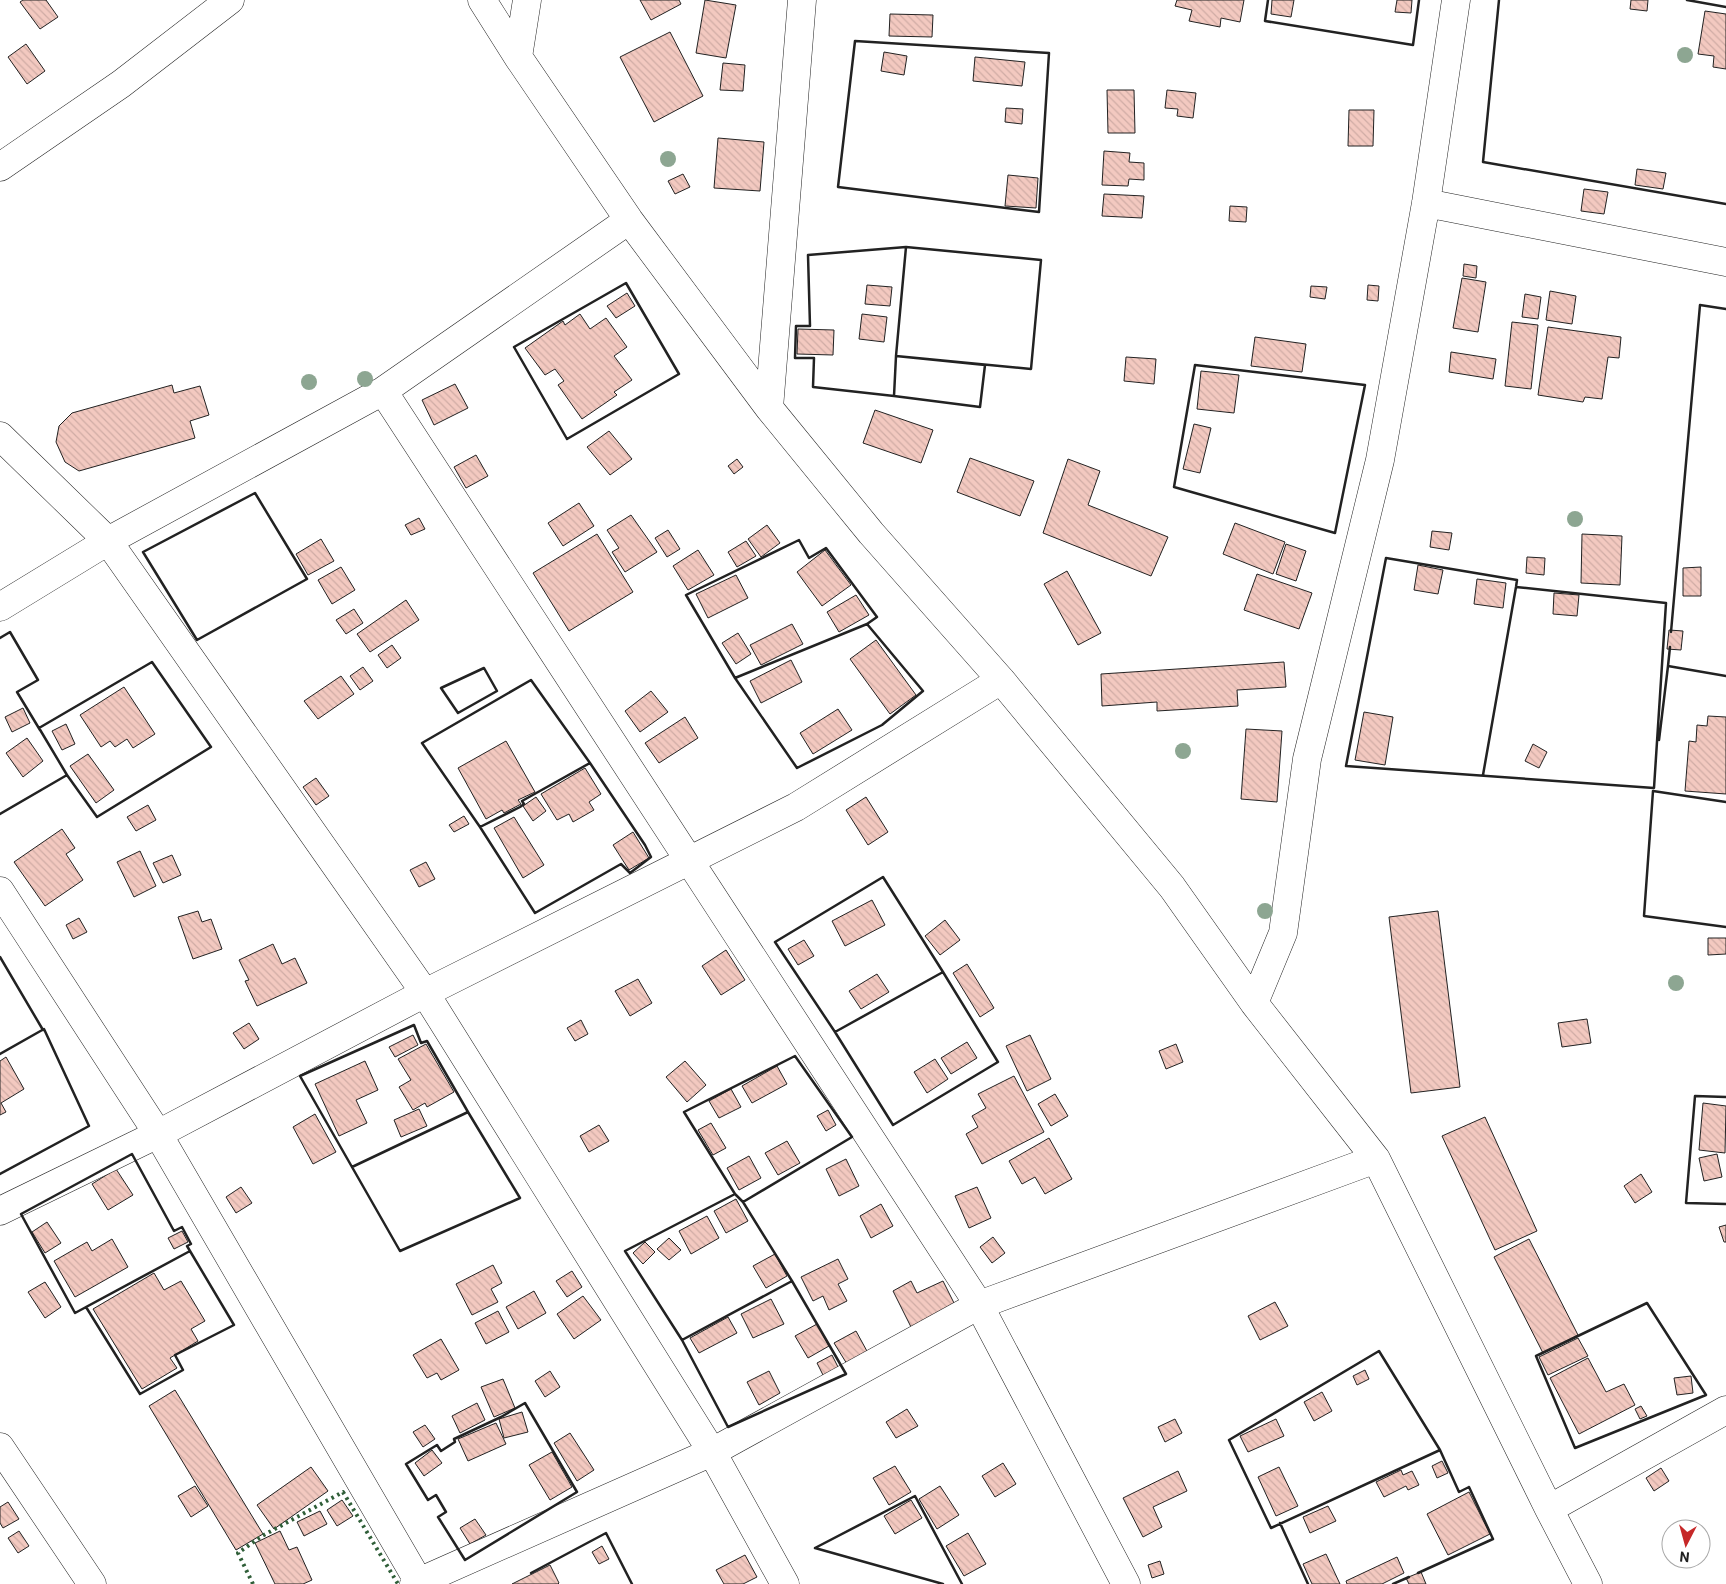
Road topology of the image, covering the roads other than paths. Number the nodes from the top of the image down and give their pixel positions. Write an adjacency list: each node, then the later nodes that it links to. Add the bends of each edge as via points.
1 (230, 0): 7 (street, via 121,84)
2 (482, 0): 6 (street)
3 (527, 0): 6 (street)
4 (802, 0): 12 (street)
5 (1456, 0): 8 (street)
6 (518, 57): 9 (street)
7 (0, 167)
8 (1426, 203): 10 (street); 20 (street, via 1380,460 1307,759 1284,933)
9 (629, 220): 11 (street); 12 (street)
10 (1726, 262)
11 (384, 391): 14 (street); 17 (street)
12 (769, 408): 16 (street, via 871,533)
13 (0, 436): 14 (street)
14 (108, 540): 15 (street); 19 (street)
15 (0, 607)
16 (1001, 680): 17 (street, via 796,807); 20 (street, via 1172,887)
17 (690, 862): 19 (street); 24 (street)
18 (0, 891): 21 (street)
19 (425, 993): 21 (street); 27 (street)
20 (1254, 1003): 22 (street)
21 (158, 1134): 23 (street); 29 (street)
22 (1376, 1159): 24 (street); 28 (street)
23 (0, 1211)
24 (979, 1305): 27 (street); 32 (street)
25 (1726, 1410): 28 (street)
26 (0, 1447): 30 (street)
27 (712, 1452): 29 (street); 31 (street)
28 (1549, 1509): 33 (street)
29 (418, 1583)
30 (92, 1584)
31 (785, 1584)
32 (1126, 1584)
33 (1588, 1584)

